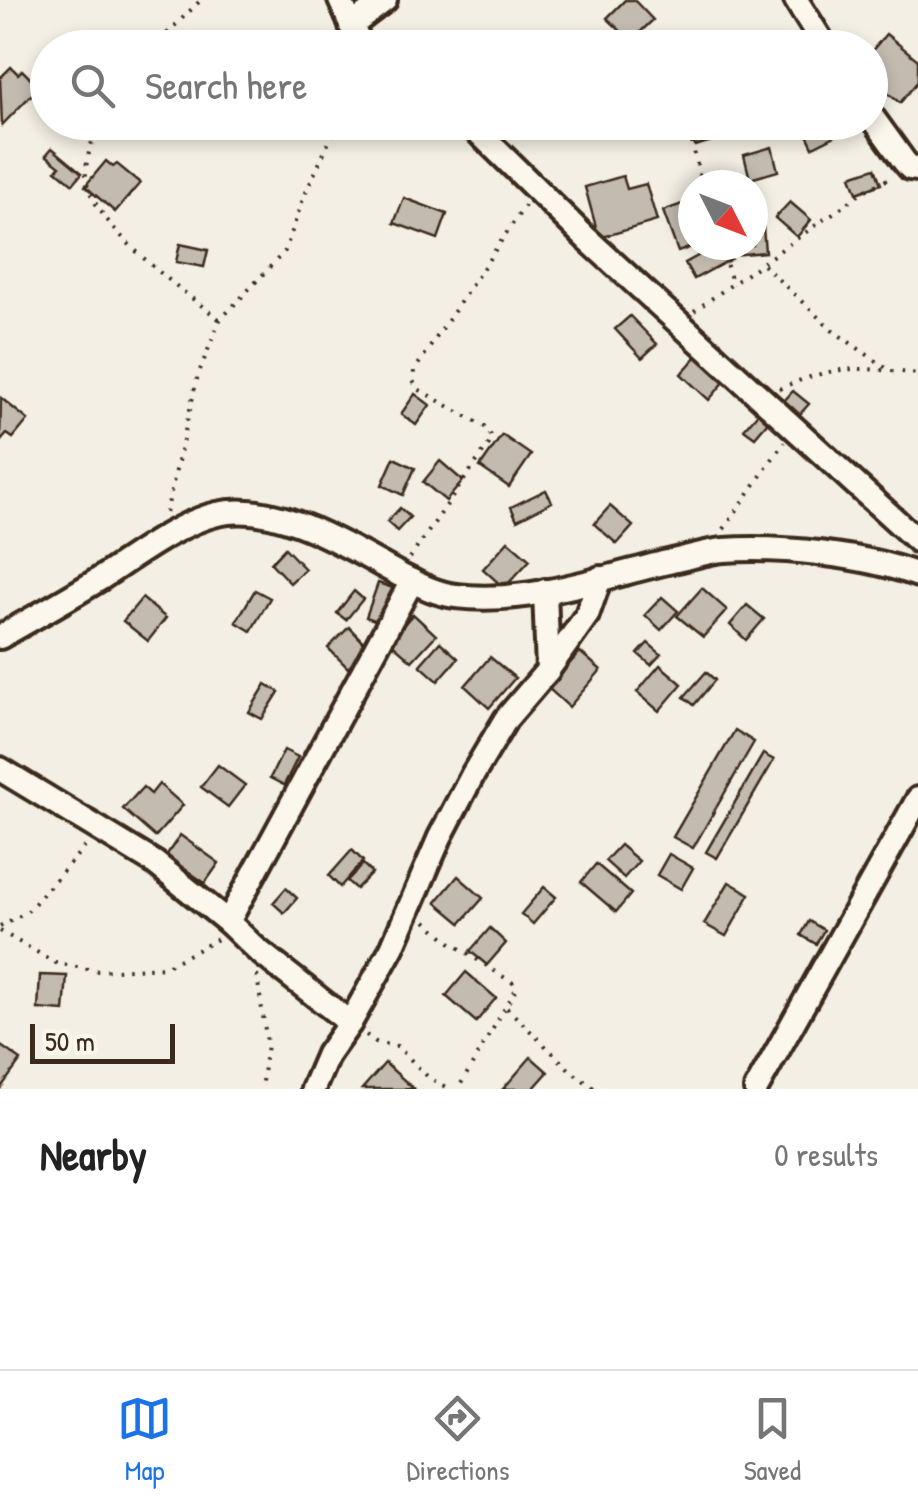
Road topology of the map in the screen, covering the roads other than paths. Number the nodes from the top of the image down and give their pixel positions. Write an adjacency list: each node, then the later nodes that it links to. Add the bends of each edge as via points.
1 (340, 0): 4 (street)
2 (384, 0): 4 (street)
3 (796, 0): 6 (street)
4 (351, 26): 5 (street)
5 (353, 30)
6 (815, 30)
7 (888, 136): 9 (street)
8 (486, 140): 10 (street)
9 (914, 168)
10 (918, 541)
11 (918, 575): 13 (street, via 826,554 723,550)
12 (405, 578): 14 (street, via 455,596); 15 (street, via 269,514 216,514); 19 (street)
13 (600, 578): 14 (street); 16 (street, via 587,615)
14 (545, 591): 16 (street)
15 (0, 637)
16 (548, 670): 20 (street, via 506,719 472,776)
17 (0, 769): 19 (street, via 156,863)
18 (918, 798): 22 (street)
19 (230, 923): 20 (street)
20 (350, 1023): 21 (street)
21 (312, 1089)
22 (756, 1089)

